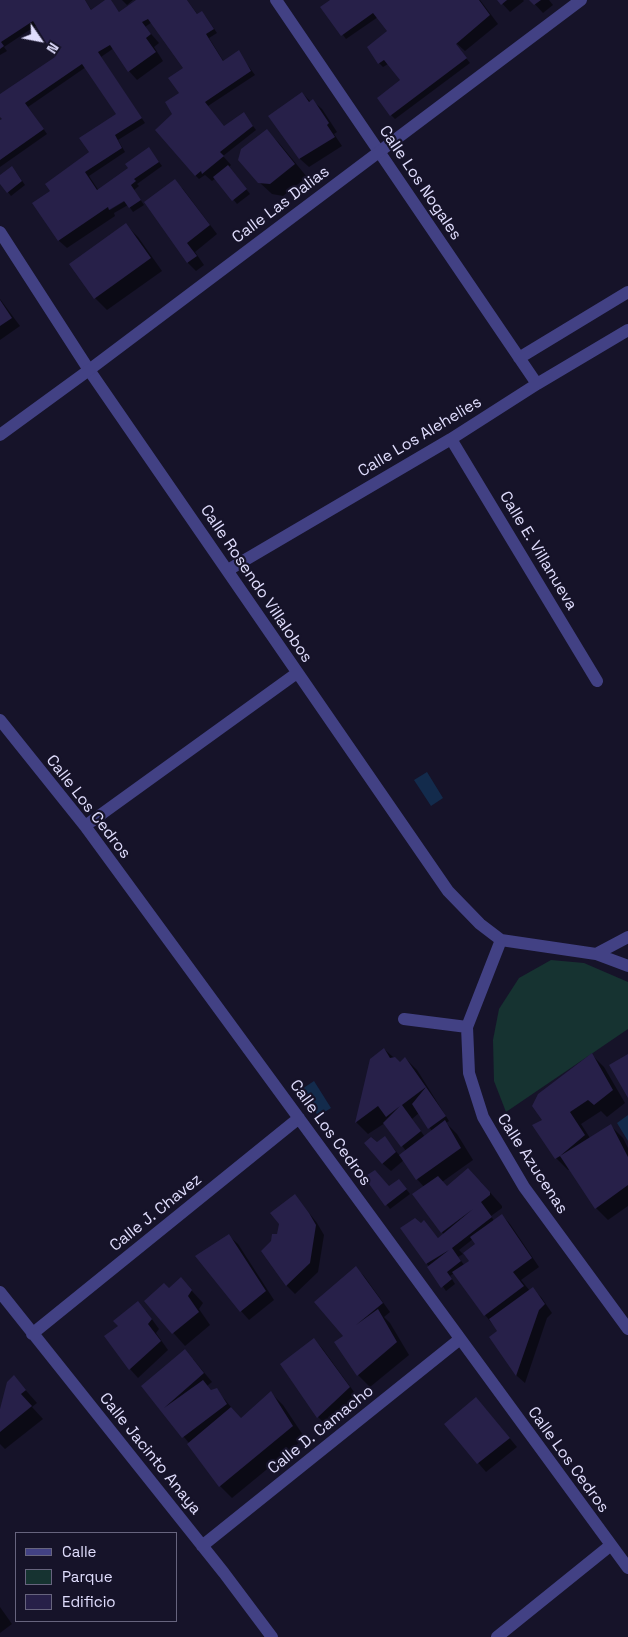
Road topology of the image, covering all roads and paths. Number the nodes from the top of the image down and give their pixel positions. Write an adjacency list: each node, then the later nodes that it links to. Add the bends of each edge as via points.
1 (276, 0): 3 (street, Calle Los Nogales)
2 (581, 0): 3 (street, Calle Las Dalias)
3 (379, 151): 7 (street, Calle Los Nogales); 8 (street, Calle Las Dalias)
4 (0, 232): 8 (street, Calle Rosendo Villalobos)
5 (628, 292): 7 (street)
6 (628, 330): 9 (street, Calle Los Alehelies)
7 (519, 358): 9 (street, Calle Los Nogales)
8 (89, 370): 10 (street, Calle Las Dalias); 12 (street, Calle Rosendo Villalobos)
9 (537, 384): 11 (street, Calle Los Alehelies)
10 (0, 435)
11 (451, 439): 12 (street, Calle Los Alehelies); 14 (street, Calle E. Villanueva)
12 (228, 570): 13 (street, Calle Rosendo Villalobos)
13 (297, 673): 16 (street); 18 (street, Calle Rosendo Villalobos, via 448,891 480,924)
14 (597, 681)
15 (0, 720): 16 (street, Calle Los Cedros)
16 (84, 826): 23 (street, Calle Los Cedros)
17 (628, 937): 19 (street)
18 (501, 940): 19 (street); 22 (street, Calle Azucenas)
19 (596, 954): 20 (street)
20 (628, 966)
21 (404, 1019): 22 (street)
22 (467, 1027): 25 (street, Calle Azucenas, via 469,1073 483,1117 524,1187)
23 (299, 1118): 26 (street, Calle J. Chavez); 27 (street, Calle Los Cedros)
24 (0, 1292): 26 (street, Calle Jacinto Anaya)
25 (628, 1329)
26 (32, 1334): 29 (street, Calle Jacinto Anaya)
27 (460, 1339): 28 (street, Calle Los Cedros); 29 (street, Calle D. Camacho)
28 (611, 1545): 30 (street, Calle Los Cedros); 32 (street)
29 (202, 1546): 31 (street, Calle Jacinto Anaya)
30 (628, 1568)
31 (272, 1637)
32 (497, 1637)

